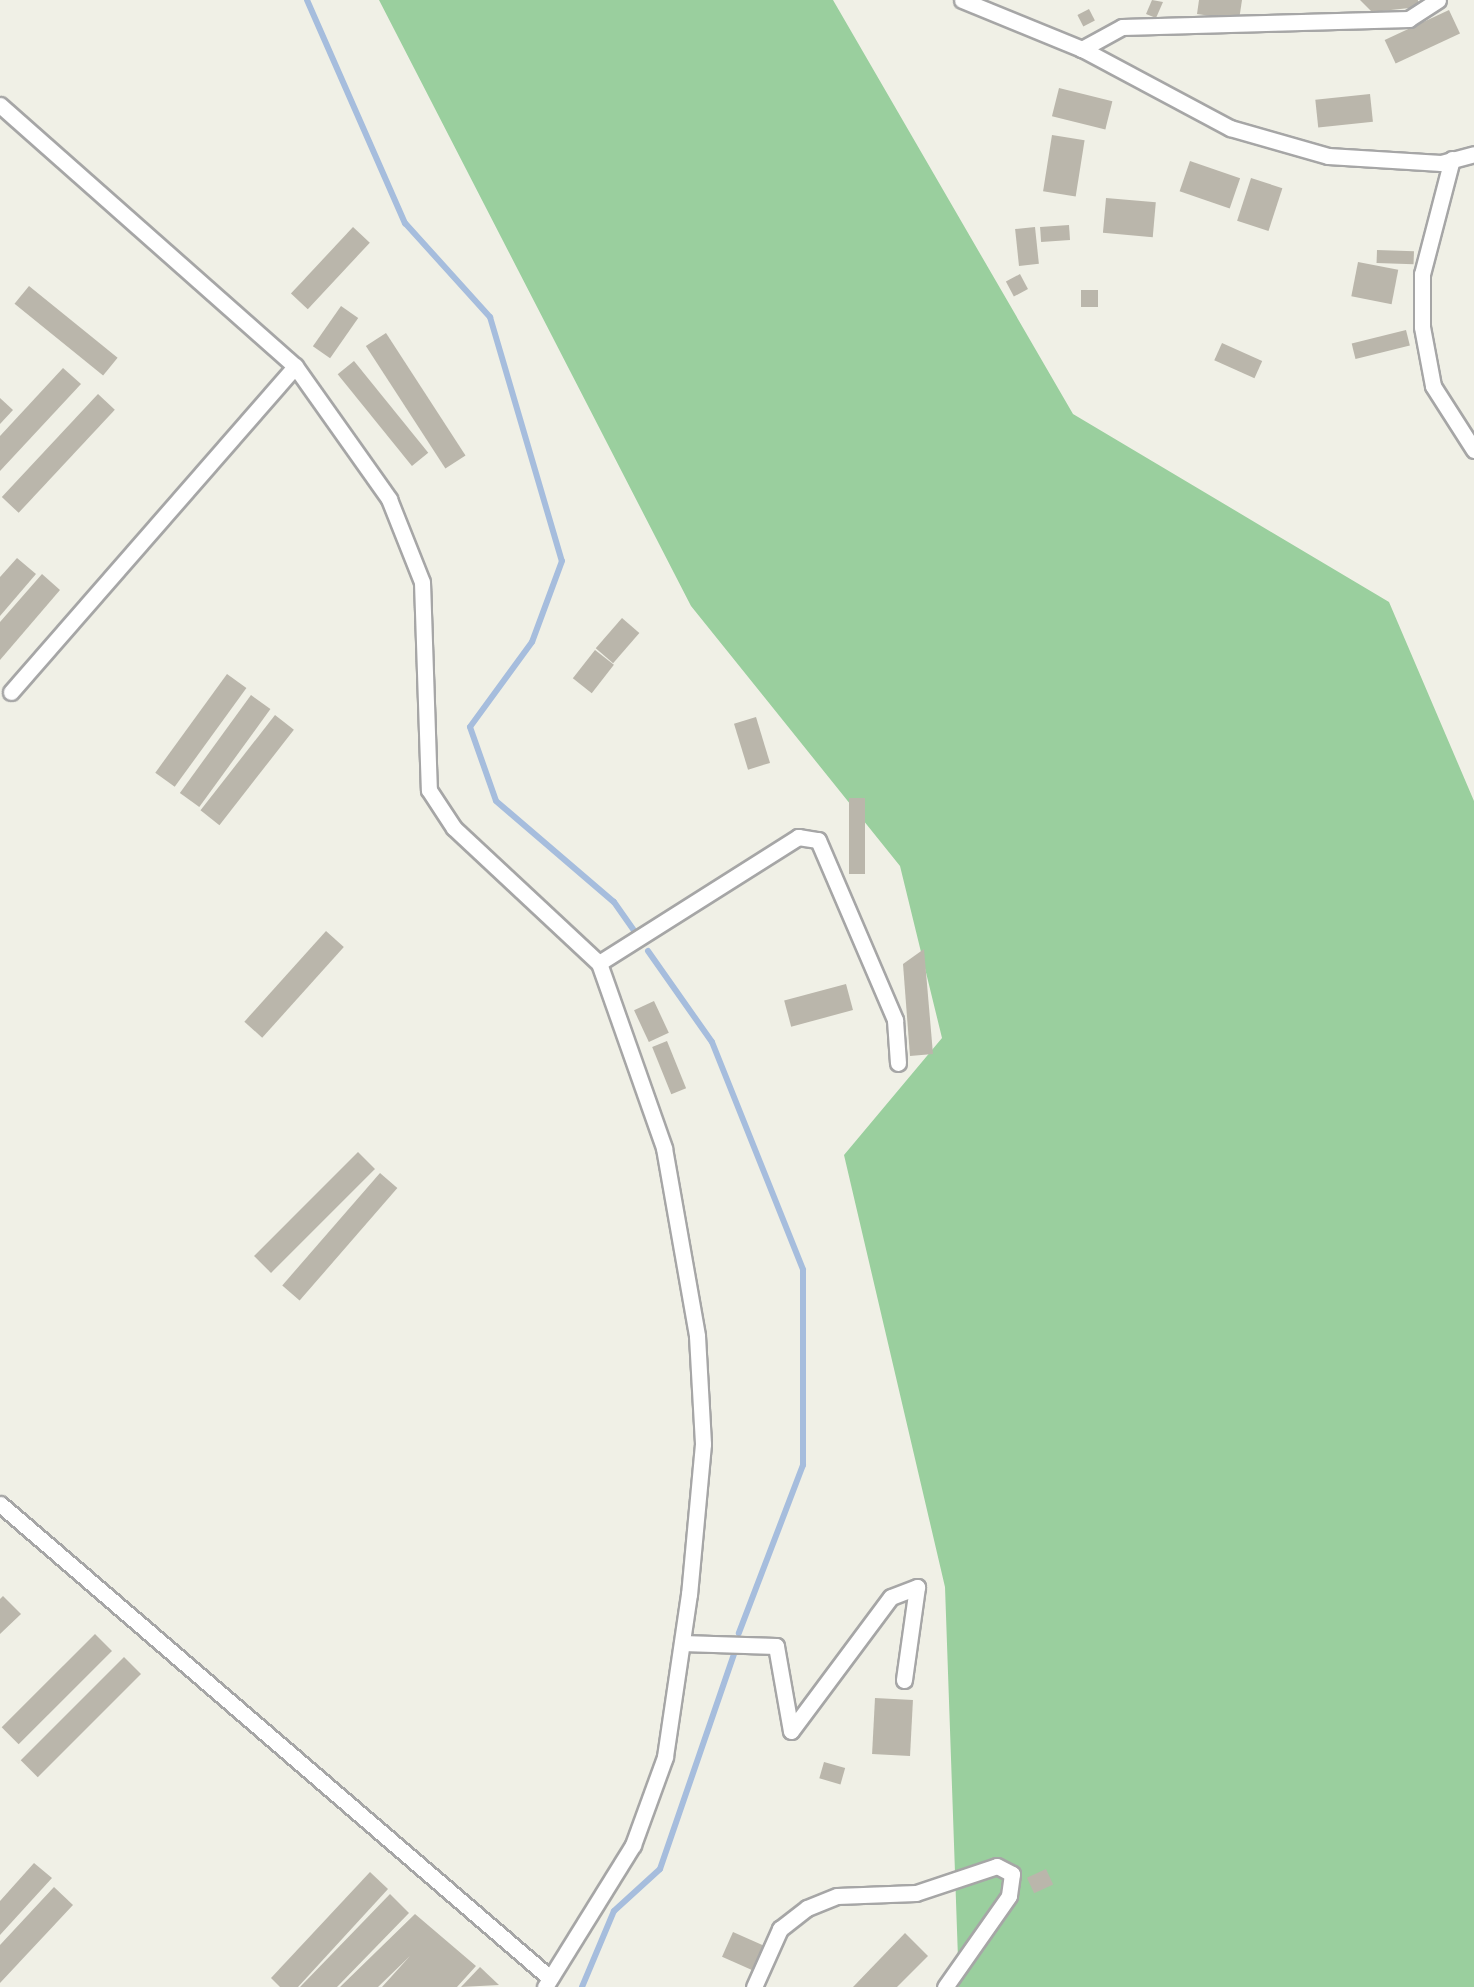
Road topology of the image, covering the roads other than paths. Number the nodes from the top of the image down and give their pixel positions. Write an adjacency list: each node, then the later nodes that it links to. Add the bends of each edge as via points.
1 (962, 0): 3 (street)
2 (1438, 0): 3 (street, via 1409,18 1122,27)
3 (1082, 49): 6 (street, via 1230,128 1328,156)
4 (0, 105): 7 (street)
5 (1474, 154): 6 (street)
6 (1452, 159): 8 (street, via 1422,274 1422,327 1433,386)
7 (295, 366): 9 (street); 10 (street, via 389,499 422,582 429,790 454,828)
8 (1474, 450)
9 (11, 692)
10 (598, 963): 11 (street, via 798,837 818,840 895,1020); 13 (street, via 664,1148 696,1336 703,1444)
11 (898, 1063)
12 (0, 1504): 15 (street)
13 (682, 1644): 14 (street, via 776,1646 792,1730 891,1597 917,1588); 15 (street, via 665,1757 633,1846)
14 (904, 1680)
15 (547, 1983)
16 (754, 1987): 17 (street, via 780,1929 806,1908 837,1896 916,1893 997,1866 1012,1874 1009,1896)
17 (945, 1987)

